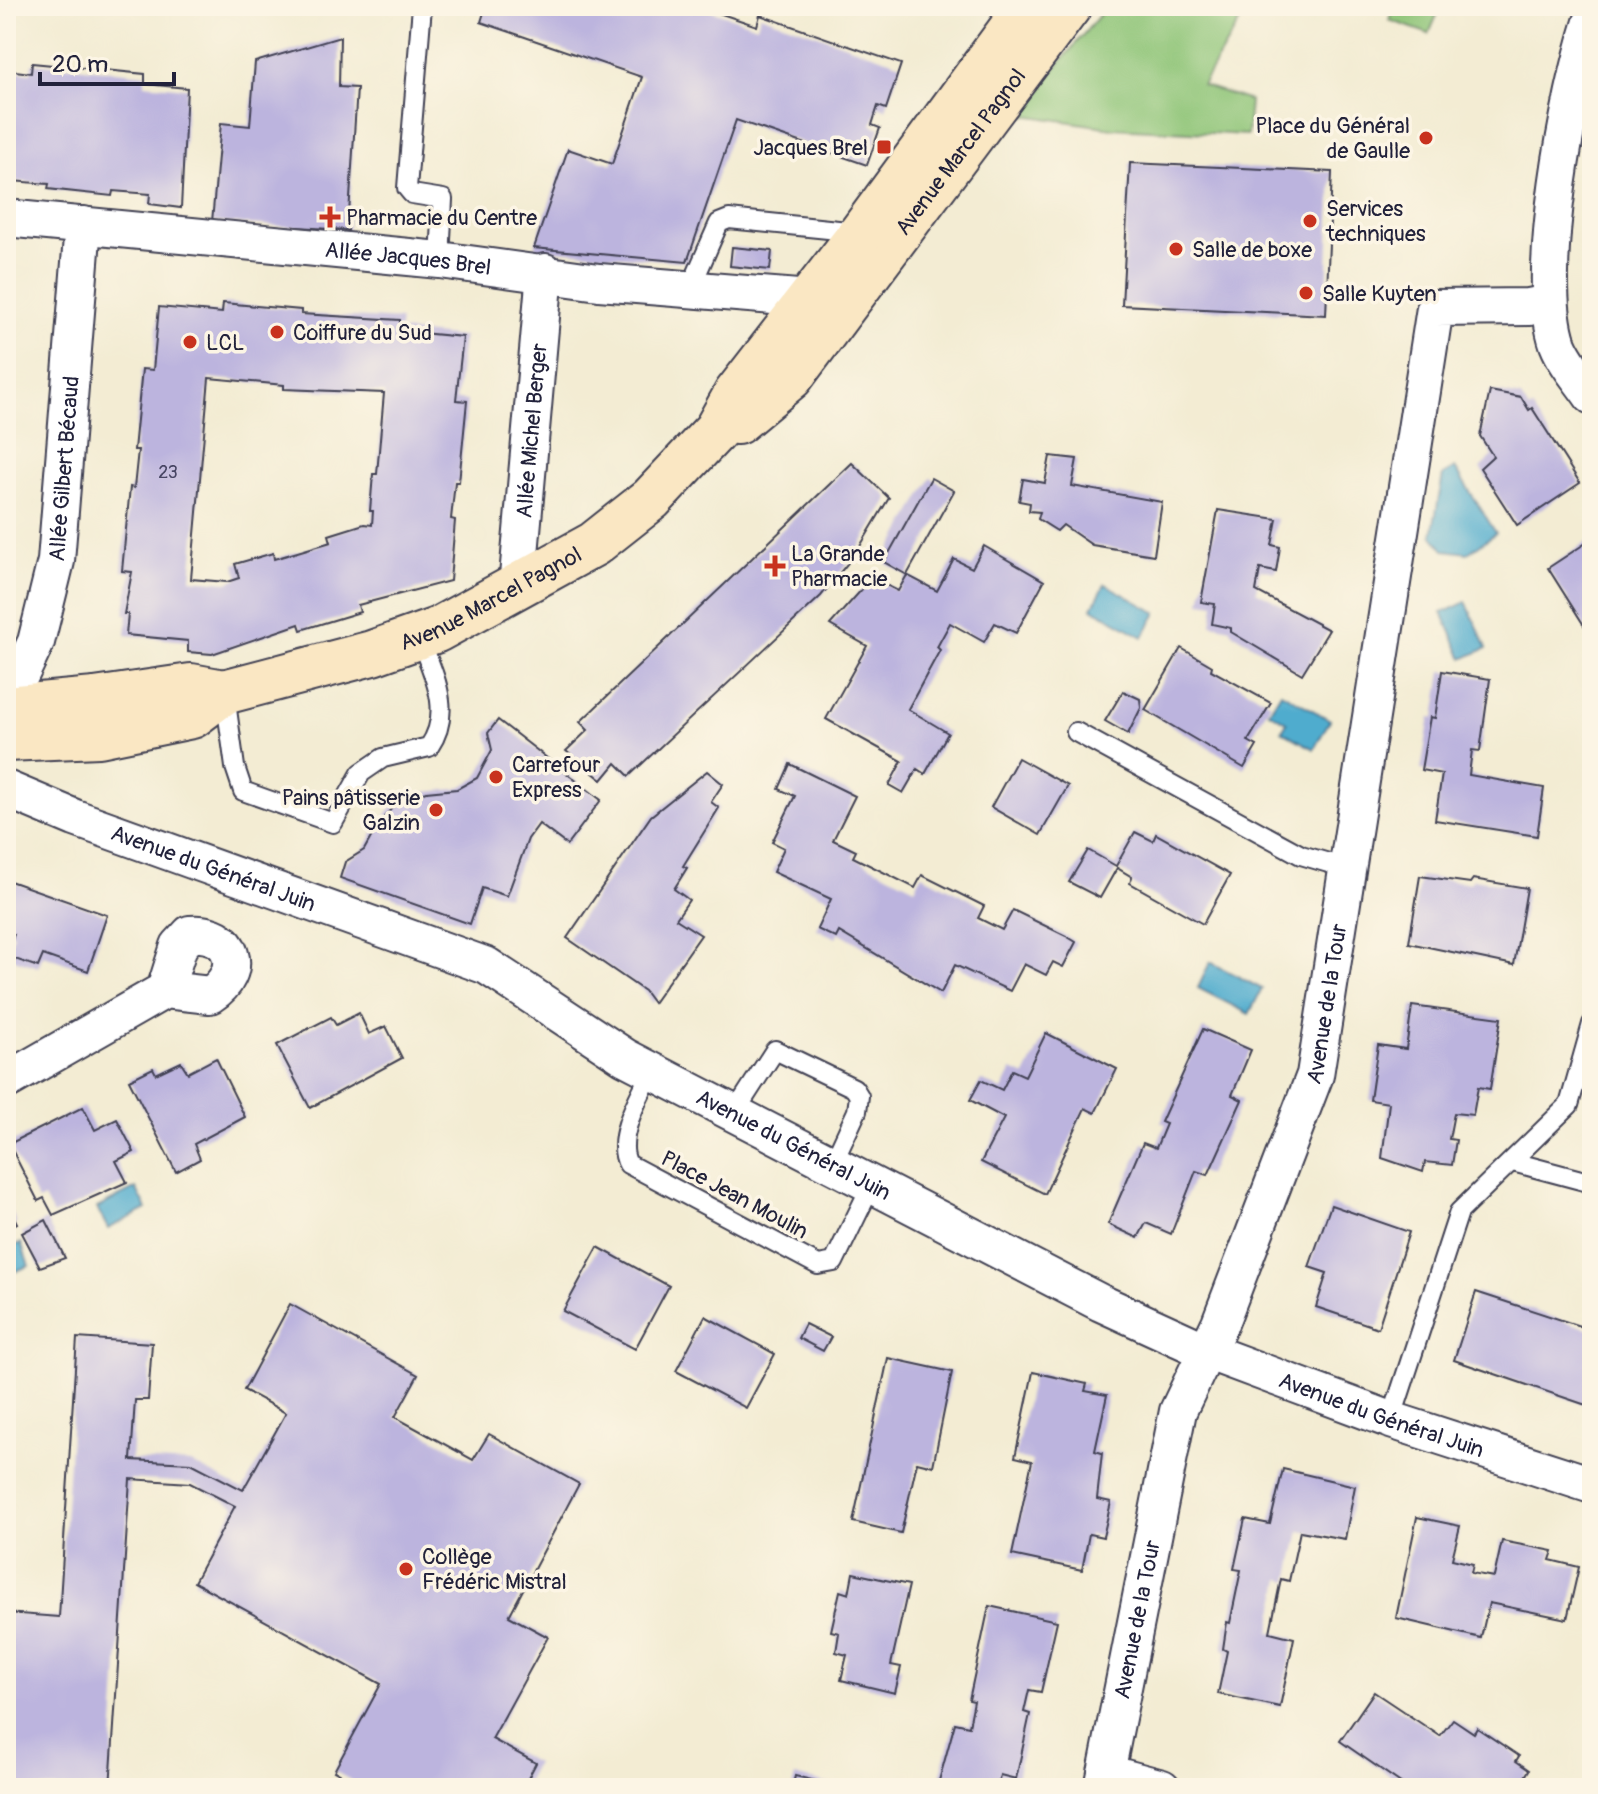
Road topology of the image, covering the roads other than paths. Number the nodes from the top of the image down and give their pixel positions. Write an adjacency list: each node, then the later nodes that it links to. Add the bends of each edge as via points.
1 (422, 6): 8 (lane, via 407,188 412,194 443,199)
2 (1028, 6): 7 (main road, Avenue Marcel Pagnol)
3 (1069, 6): 14 (main road, Avenue Marcel Pagnol, via 791,377 734,424)
4 (1592, 22): 12 (street, via 1577,70 1555,215)
5 (6, 218): 6 (street, Allée Jacques Brel)
6 (83, 225): 8 (street, Allée Jacques Brel); 18 (street, Allée Gilbert Bécaud, via 56,561 36,642)
7 (861, 233): 10 (lane, via 729,219 719,223); 11 (main road, Avenue Marcel Pagnol)
8 (440, 260): 9 (street, Allée Jacques Brel)
9 (545, 272): 10 (street, Allée Jacques Brel); 15 (street, Allée Michel Berger)
10 (690, 289): 11 (street, Allée Jacques Brel)
11 (811, 299): 14 (main road, Avenue Marcel Pagnol, via 736,394)
12 (1550, 303): 13 (street, via 1559,346); 22 (street, Avenue de la Tour, via 1435,308)
13 (1592, 396)
14 (716, 430): 15 (main road, Avenue Marcel Pagnol, via 639,508 594,544)
15 (517, 588): 16 (main road, Avenue Marcel Pagnol)
16 (419, 635): 17 (main road, Avenue Marcel Pagnol, via 372,653); 17 (lane, via 443,714 440,730 429,747 383,758 361,773 333,823 243,791)
17 (224, 692): 18 (main road, Avenue Marcel Pagnol, via 191,686); 20 (main road, Avenue Marcel Pagnol, via 192,716 99,735)
18 (6, 707)
19 (1076, 732): 22 (lane, via 1301,855)
20 (6, 739)
21 (6, 789): 25 (street, Avenue du Général Juin, via 487,966)
22 (1346, 868): 32 (street, Avenue de la Tour, via 1315,1075)
23 (165, 990): 26 (street)
24 (1592, 1024): 28 (lane, via 1569,1105)
25 (652, 1071): 27 (street, Avenue du Général Juin); 31 (lane, Place Jean Moulin, via 623,1147 628,1164 818,1265 834,1262)
26 (6, 1081)
27 (733, 1115): 29 (street, Avenue du Général Juin); 29 (lane, via 775,1050 854,1088 857,1111)
28 (1513, 1162): 30 (lane); 33 (lane, via 1459,1212)
29 (832, 1165): 31 (street, Avenue du Général Juin)
30 (1592, 1183)
31 (871, 1186): 32 (street, Avenue du Général Juin)
32 (1206, 1351): 33 (street, Avenue du Général Juin); 35 (street, Avenue de la Tour, via 1178,1411)
33 (1391, 1420): 34 (street, Avenue du Général Juin)
34 (1592, 1485)
35 (1104, 1781): 36 (street)
36 (1162, 1788)

